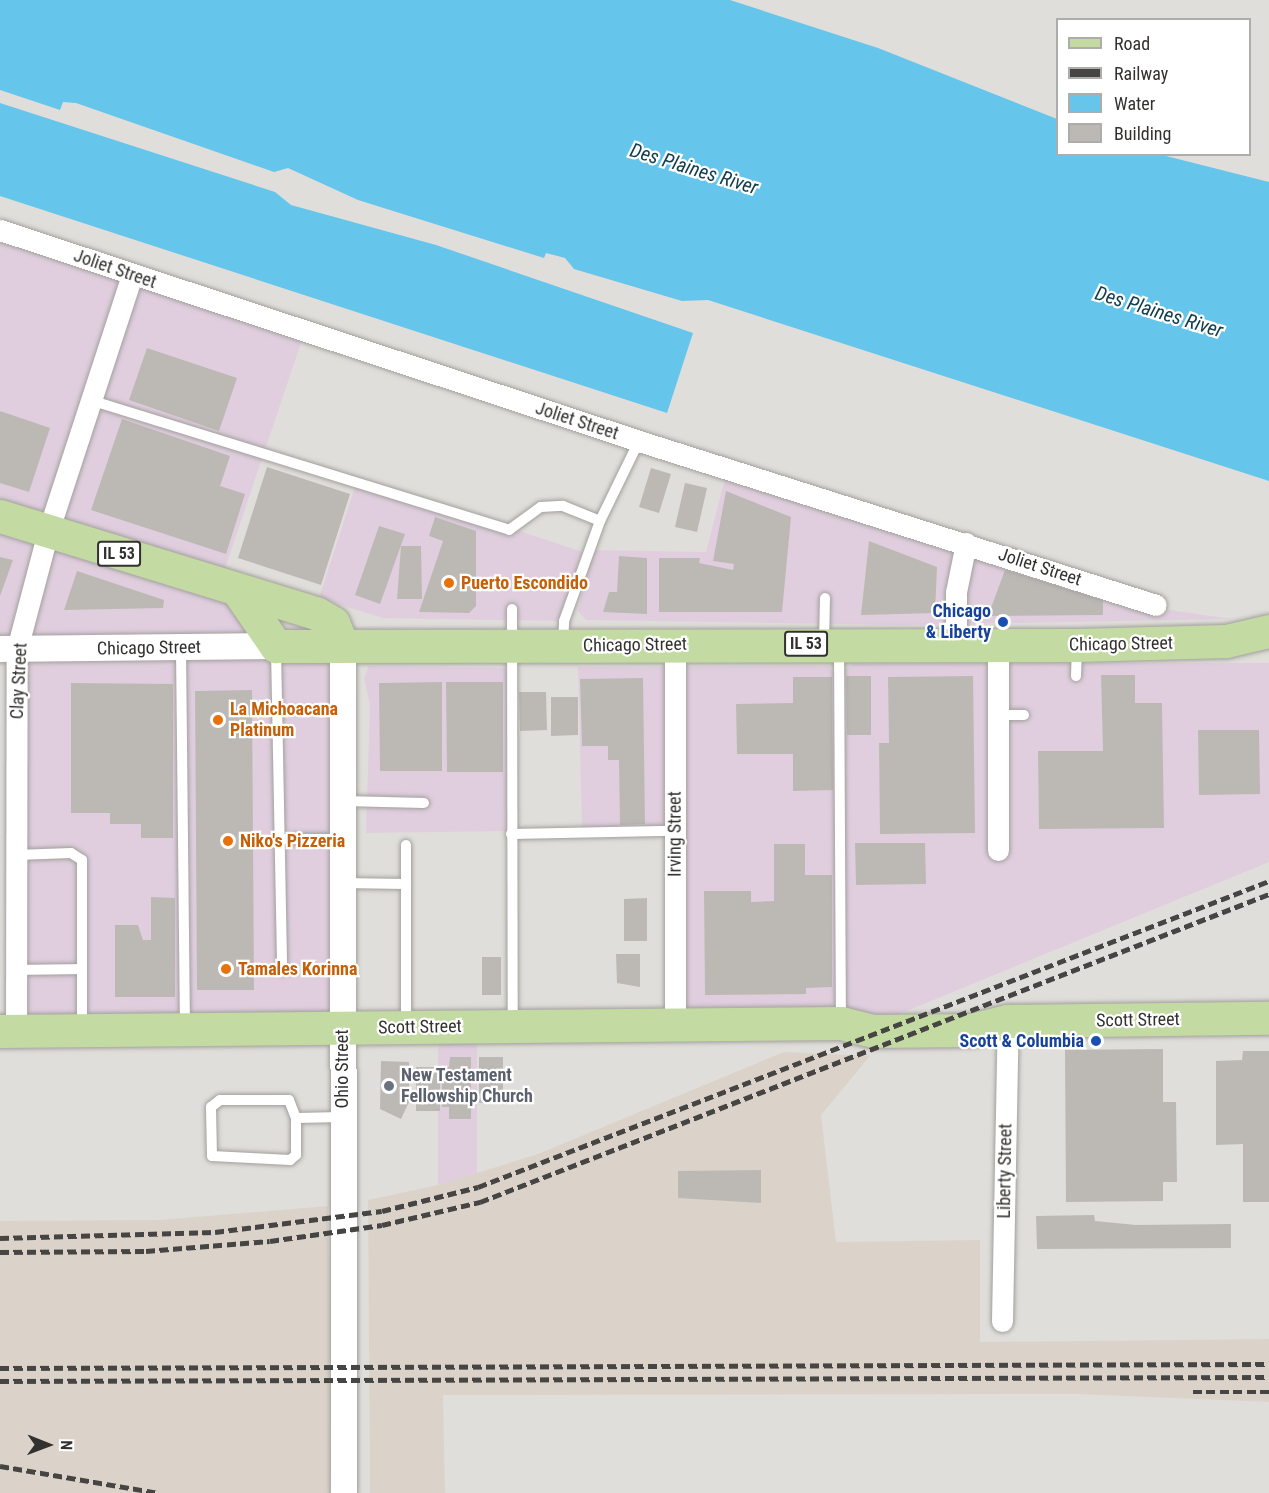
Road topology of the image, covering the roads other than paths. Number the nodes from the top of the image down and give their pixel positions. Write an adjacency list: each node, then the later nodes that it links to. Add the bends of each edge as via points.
1 (0, 230): 2 (street, Joliet Street)
2 (132, 275): 3 (street, Clay Street); 4 (street, Joliet Street)
3 (90, 400): 6 (lane, via 509,530 541,507 563,506); 7 (street, Clay Street)
4 (639, 441): 6 (lane); 8 (street, Joliet Street)
5 (0, 516): 7 (main road, IL 53)
6 (600, 520): 21 (lane, via 564,621)
7 (48, 532): 9 (main road, IL 53); 23 (street, Clay Street)
8 (966, 543): 11 (street, Joliet Street); 16 (street, via 956,592)
9 (238, 591): 18 (main road); 19 (main road, via 316,613 333,624)
10 (825, 598): 15 (lane)
11 (1156, 605)
12 (512, 609): 20 (lane)
13 (1269, 631): 17 (main road, Chicago Street / IL 53, via 1226,641 1077,660)
14 (675, 644): 15 (main road, Chicago Street / IL 53); 21 (main road, Chicago Street / IL 53); 28 (street, Irving Street)
15 (832, 644): 16 (main road, Chicago Street / IL 53); 42 (lane)
16 (956, 645): 17 (main road, Chicago Street / IL 53)
17 (998, 645): 25 (street)
18 (276, 646): 19 (main road, Chicago Street); 22 (street, Chicago Street); 30 (lane)
19 (343, 646): 20 (main road, Chicago Street / IL 53); 26 (street, Ohio Street)
20 (510, 646): 21 (main road, Chicago Street / IL 53); 29 (lane)
21 (562, 647)
22 (181, 648): 23 (street, Chicago Street); 47 (lane)
23 (8, 649): 34 (street, Clay Street)
24 (1024, 714): 25 (lane)
25 (998, 715): 33 (street)
26 (342, 801): 27 (lane); 31 (street, Ohio Street)
27 (424, 802)
28 (675, 831): 29 (lane); 43 (street, Irving Street)
29 (511, 834): 44 (lane)
30 (280, 839): 31 (lane); 39 (lane)
31 (342, 839): 35 (street, Ohio Street)
32 (406, 845): 36 (lane)
33 (998, 850)
34 (16, 855): 37 (lane, via 71,853 82,860); 38 (street, Clay Street)
35 (342, 883): 36 (lane); 46 (street, Ohio Street)
36 (406, 884): 45 (lane)
37 (82, 969): 38 (lane); 48 (lane)
38 (16, 970): 49 (street, Clay Street)
39 (282, 970)
40 (1269, 1018): 41 (main road, Scott Street)
41 (1008, 1021): 42 (main road, Scott Street, via 971,1030 874,1031); 52 (street, Liberty Street)
42 (841, 1023): 43 (main road, Scott Street)
43 (675, 1024): 44 (main road, Scott Street)
44 (513, 1026): 45 (main road, Scott Street)
45 (406, 1027): 46 (main road, Scott Street)
46 (343, 1028): 47 (main road, Scott Street); 50 (street, Ohio Street)
47 (185, 1029): 48 (main road, Scott Street)
48 (82, 1030): 49 (main road, Scott Street)
49 (8, 1031)
50 (342, 1117): 51 (lane); 53 (street, Ohio Street)
51 (296, 1118): 51 (lane, via 289,1100 220,1100 211,1107 212,1156 290,1160 296,1155)
52 (1002, 1321)
53 (344, 1493)

